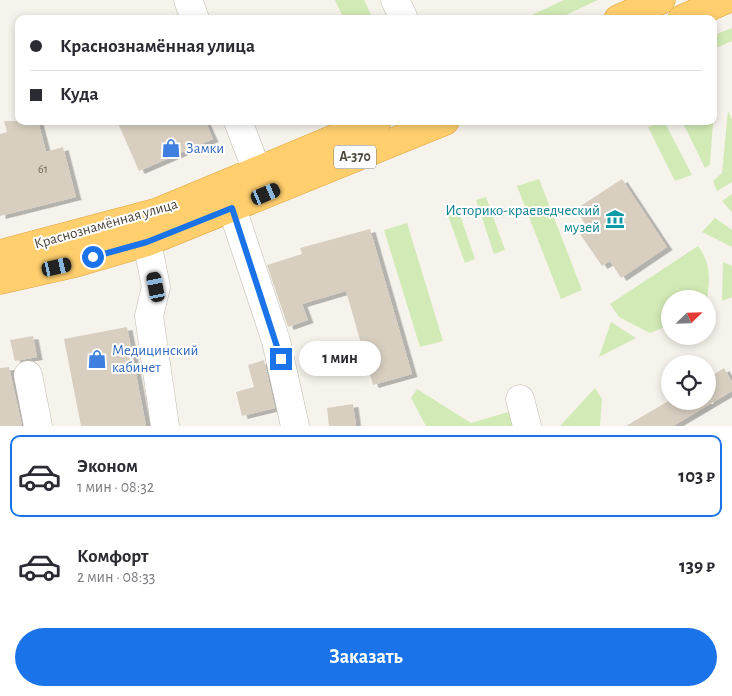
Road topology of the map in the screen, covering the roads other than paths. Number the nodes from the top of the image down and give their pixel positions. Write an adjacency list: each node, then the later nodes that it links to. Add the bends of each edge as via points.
1 (188, 0): 5 (street)
2 (395, 0): 6 (street)
3 (661, 0): 7 (highway)
4 (726, 0): 8 (highway)
5 (194, 15)
6 (402, 15)
7 (627, 15)
8 (691, 15)
9 (367, 125): 12 (highway, Краснознамённая улица / А-370)
10 (435, 125): 13 (highway, Краснознамённая улица / А-370)
11 (246, 127): 12 (street)
12 (258, 170): 15 (highway, Краснознамённая улица / А-370, via 158,212)
13 (232, 208): 14 (highway, Краснознамённая улица / А-370); 21 (street, via 276,341)
14 (147, 242): 16 (highway, Краснознамённая улица / А-370); 20 (street, via 156,287 149,316)
15 (0, 254)
16 (0, 280)
17 (28, 375): 19 (street)
18 (520, 399): 22 (street)
19 (38, 426)
20 (165, 426)
21 (296, 426)
22 (528, 426)

